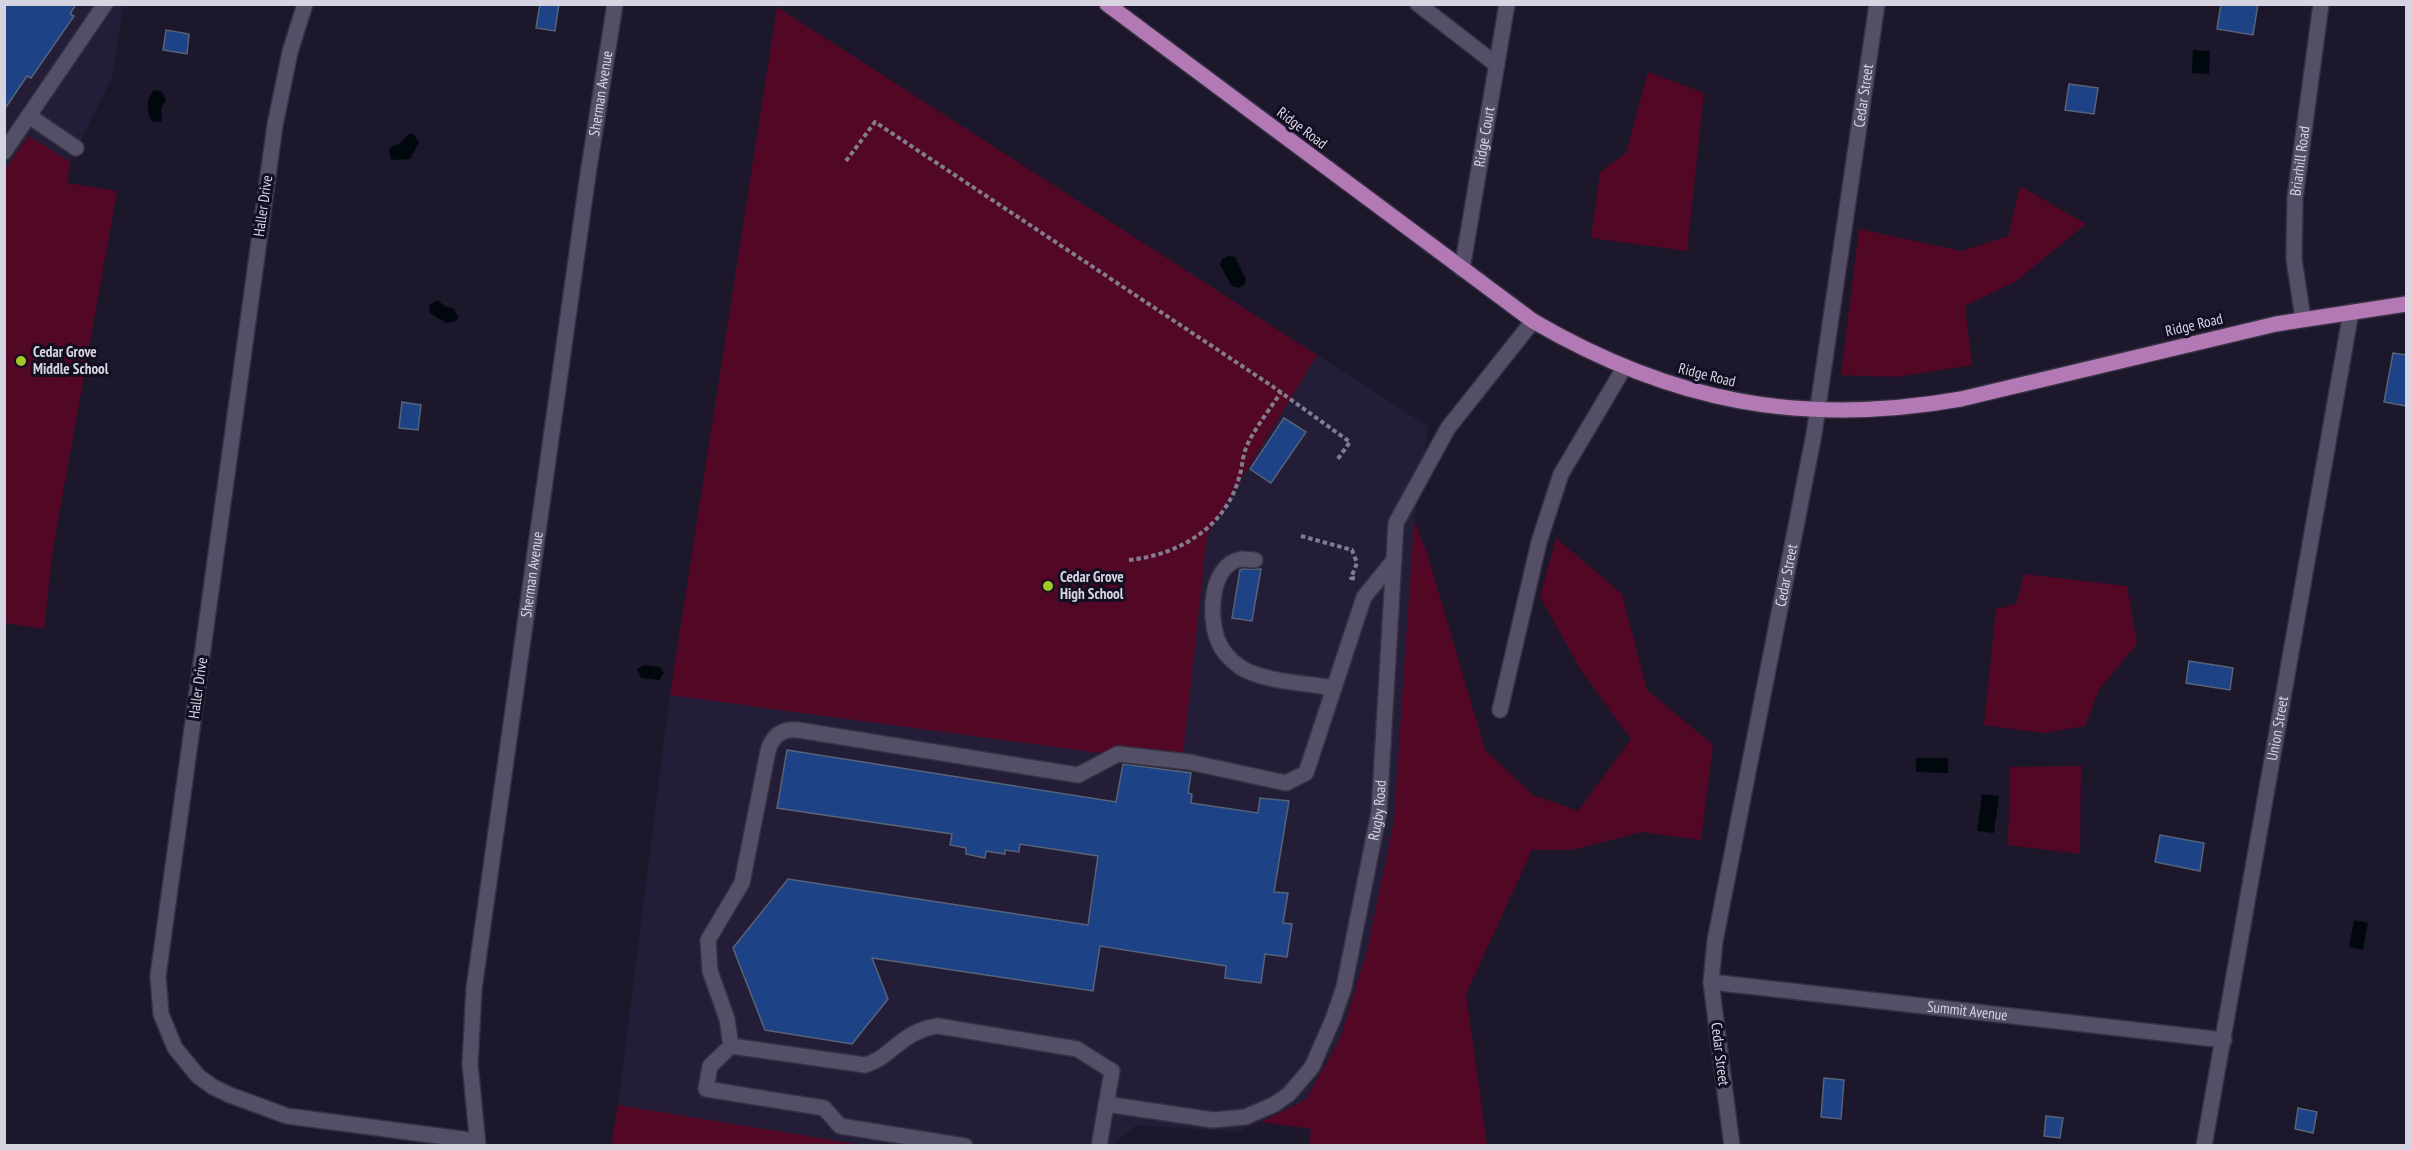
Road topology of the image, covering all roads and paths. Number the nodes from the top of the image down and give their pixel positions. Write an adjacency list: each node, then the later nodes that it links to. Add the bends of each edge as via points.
1 (105, 4): 10 (street)
2 (305, 4): 34 (street, Haller Drive, via 274,124 158,976 161,1014 186,1063 213,1087 230,1095 287,1116)
3 (615, 4): 34 (street, Sherman Avenue, via 474,989 470,1064)
4 (1107, 4): 14 (main road, Ridge Road)
5 (1418, 4): 9 (street)
6 (1507, 4): 9 (street, Ridge Court)
7 (1877, 4): 21 (street, Cedar Street)
8 (2321, 4): 17 (street, Briarhill Road, via 2295,198 2294,259)
9 (1497, 65): 14 (street, Ridge Court)
10 (29, 116): 11 (street); 12 (street)
11 (76, 148)
12 (4, 152)
13 (846, 161): 20 (path, via 875,122)
14 (1462, 269): 18 (main road, Ridge Road)
15 (2406, 304): 16 (main road, Ridge Road)
16 (2351, 312): 17 (main road, Ridge Road); 31 (street, Union Street)
17 (2303, 319): 21 (main road, Ridge Road, via 1961,399 1890,409)
18 (1533, 321): 19 (main road, Ridge Road); 26 (street, Rugby Road, via 1448,429 1396,523)
19 (1624, 368): 21 (main road, Ridge Road, via 1719,398); 29 (street, via 1561,474 1539,542)
20 (1281, 392): 22 (path, via 1350,442); 24 (path, via 1245,449 1232,495 1212,524 1185,545 1167,553)
21 (1818, 410): 30 (street, Cedar Street, via 1714,941)
22 (1337, 460)
23 (1301, 536): 27 (path, via 1352,550 1357,563 1351,578)
24 (1129, 560)
25 (1255, 560): 28 (street, via 1241,559 1230,564 1220,576 1212,611 1219,645 1229,658 1253,674)
26 (1394, 560): 28 (street, via 1364,597); 33 (street, Rugby Road, via 1379,812 1344,987 1312,1067 1289,1094 1245,1117 1213,1120)
27 (1358, 579)
28 (1334, 688): 32 (street, via 1306,773 1286,783 1189,762 1118,754 1078,775 798,730 780,732 768,751 742,883 708,940 710,971 727,1019)
29 (1500, 710)
30 (1711, 982): 31 (street, Summit Avenue); 37 (street, Cedar Street)
31 (2224, 1040): 38 (street, Union Street)
32 (731, 1046): 33 (street, via 865,1065 875,1062 908,1035 938,1026 1077,1049 1112,1071); 35 (street, via 710,1066 706,1089 824,1108 840,1126)
33 (1106, 1104): 36 (street)
34 (478, 1143)
35 (965, 1146)
36 (1099, 1146)
37 (1732, 1146)
38 (2204, 1146)

